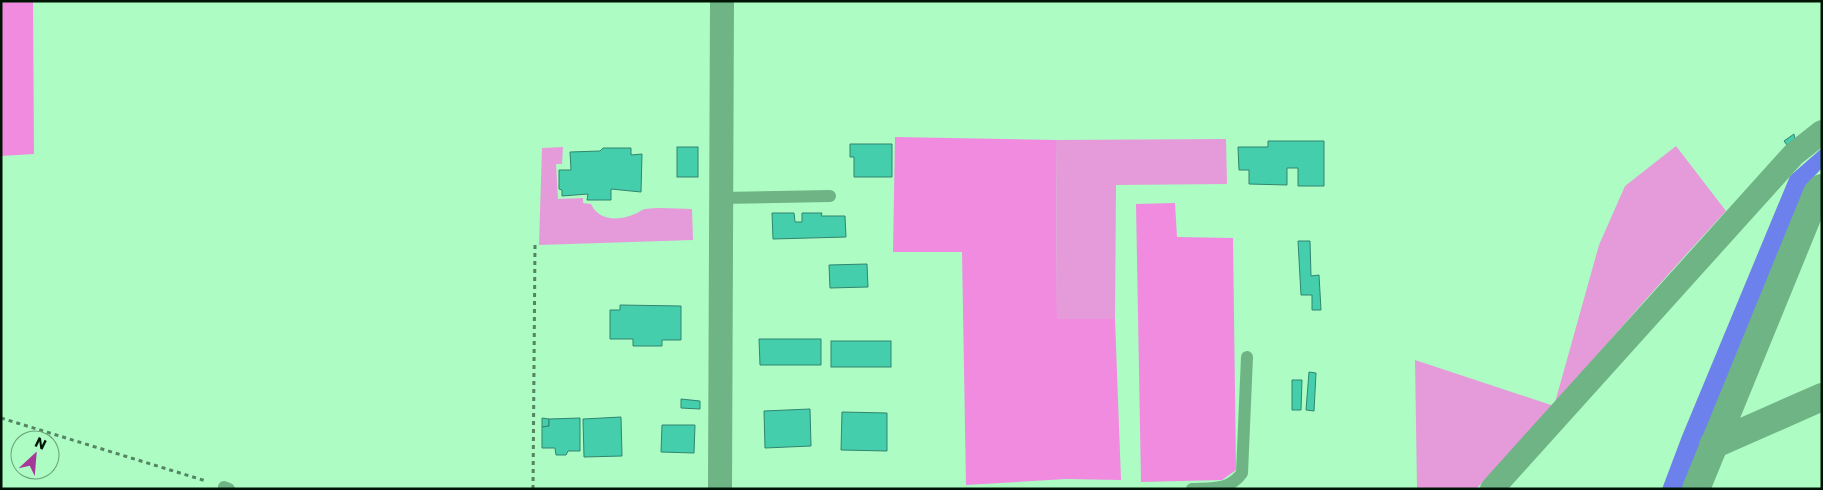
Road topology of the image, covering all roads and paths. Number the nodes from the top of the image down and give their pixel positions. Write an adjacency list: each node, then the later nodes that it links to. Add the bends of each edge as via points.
1 (722, 1): 5 (street)
2 (1822, 132): 15 (street, via 1794,154)
3 (1822, 188): 10 (street)
4 (830, 196): 5 (lane)
5 (721, 198): 13 (street)
6 (535, 243): 12 (path)
7 (1247, 357): 14 (lane, via 1242,473 1228,488)
8 (1822, 396): 10 (street)
9 (1, 418): 11 (path)
10 (1713, 445): 16 (street)
11 (226, 488)
12 (533, 489)
13 (720, 489)
14 (1192, 489)
15 (1492, 489)
16 (1696, 489)

